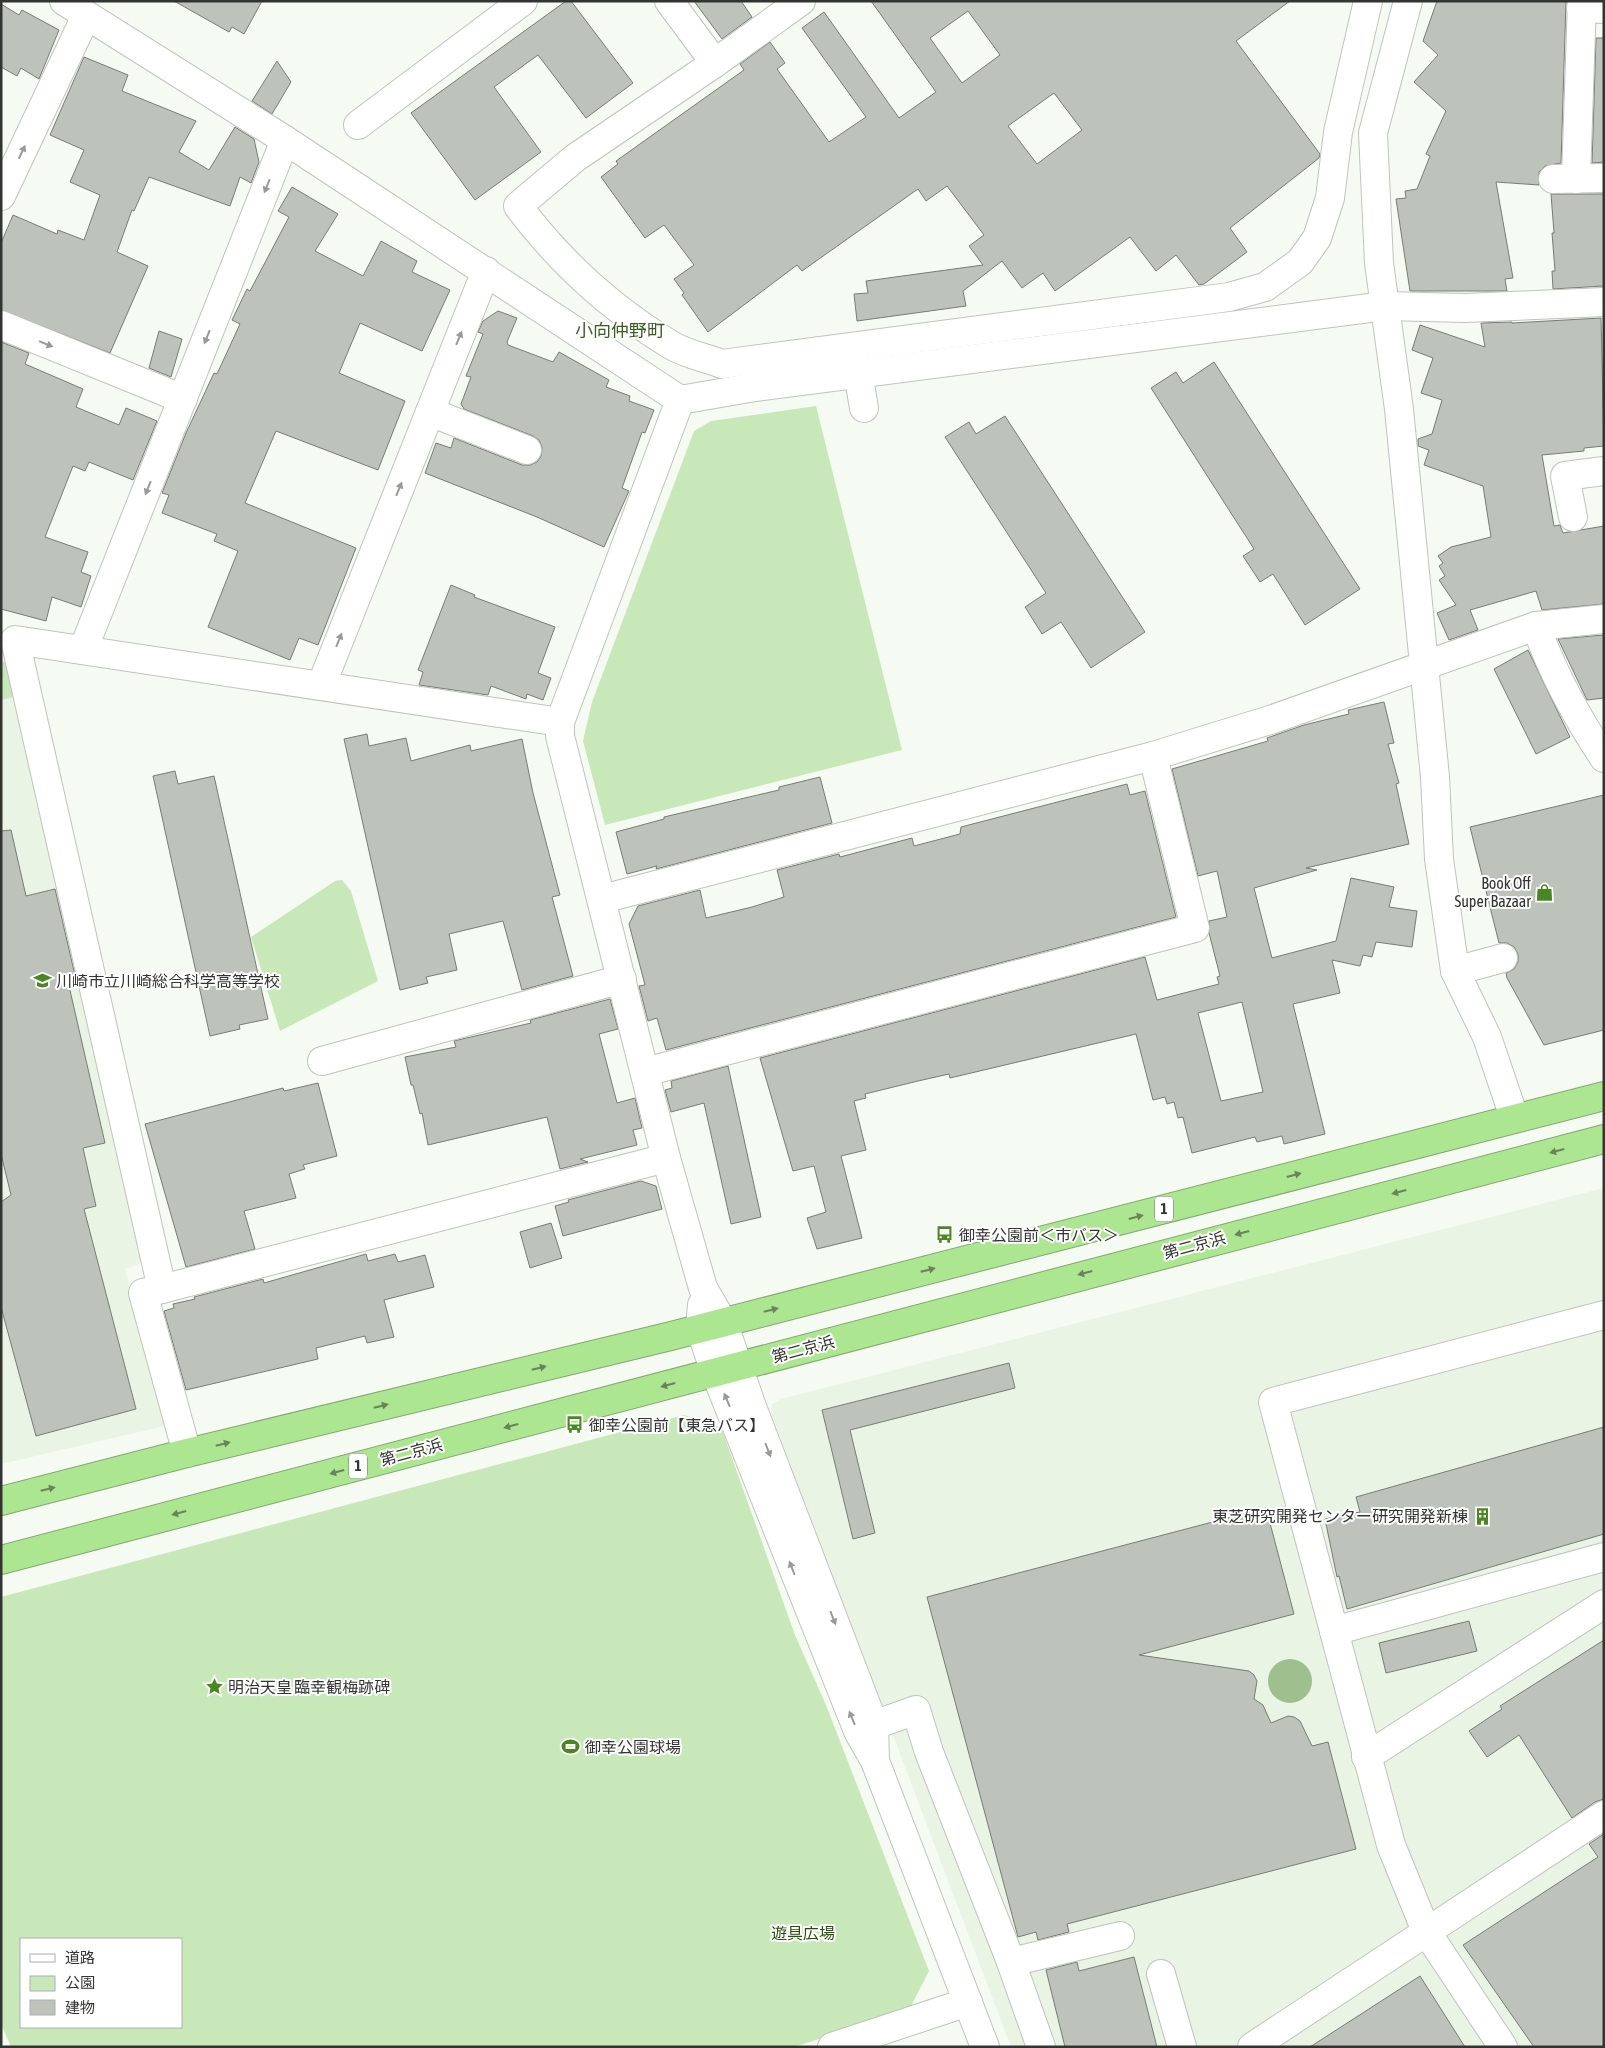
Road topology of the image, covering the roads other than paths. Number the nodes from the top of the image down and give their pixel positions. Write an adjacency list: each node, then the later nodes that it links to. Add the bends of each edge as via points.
1 (523, 1): 9 (street)
2 (669, 1): 8 (street)
3 (801, 1): 8 (street)
4 (1368, 1): 8 (street, via 1338,132 1330,198 1317,238 1300,262 1265,287 1229,297 722,364 672,346 600,294 542,239 518,206 575,158)
5 (1408, 1): 15 (street, via 1374,133 1379,263)
6 (1589, 6): 11 (street, via 1565,179)
7 (75, 9): 10 (street); 12 (street, one-way to 7)
8 (716, 63)
9 (358, 125)
10 (285, 140): 13 (street); 18 (street, one-way to 18)
11 (1604, 178)
12 (1, 196)
13 (486, 271): 19 (street); 21 (street, one-way to 13)
14 (1604, 302): 15 (street, via 1465,308)
15 (1385, 306): 17 (street); 29 (street, via 1399,410)
16 (1, 325): 18 (street, one-way to 18)
17 (858, 373): 19 (street); 20 (street)
18 (182, 400): 28 (street, one-way to 28)
19 (680, 400): 31 (street)
20 (864, 408)
21 (430, 412): 22 (street); 30 (street, one-way to 21)
22 (526, 450)
23 (1604, 470): 24 (street, via 1565,476)
24 (1573, 517)
25 (1604, 619): 26 (street)
26 (1536, 626): 29 (street); 33 (street, via 1550,665 1579,720)
27 (8, 639): 28 (street); 44 (street)
28 (83, 650): 30 (street)
29 (1422, 665): 32 (street, via 1270,720); 36 (street, via 1435,777 1439,859)
30 (321, 686): 31 (street)
31 (560, 722): 34 (street, via 562,750)
32 (1153, 756): 34 (street); 39 (street, via 1195,928)
33 (1604, 758)
34 (602, 898): 37 (street)
35 (1502, 958): 36 (street)
36 (1455, 970): 41 (street, via 1487,1037)
37 (622, 979): 38 (street); 39 (street)
38 (322, 1061)
39 (645, 1072): 43 (street)
40 (1604, 1096): 41 (highway, 1)
41 (1514, 1117): 46 (highway, 1, one-way to 41)
42 (1604, 1139): 47 (highway, 第二京浜 / 1, one-way to 47)
43 (666, 1158): 44 (street); 46 (street)
44 (162, 1289): 48 (street, via 143,1293)
45 (1604, 1315): 53 (street, via 1273,1402)
46 (712, 1325): 47 (street); 48 (highway, 1, one-way to 46)
47 (727, 1369): 51 (highway, 第二京浜 / 1, one-way to 51); 54 (street, one-way to 54); 56 (street, one-way to 47, via 854,1722)
48 (187, 1453): 49 (highway, 1, one-way to 48)
49 (1, 1501)
50 (1604, 1557): 53 (street)
51 (1, 1560)
52 (1604, 1604): 55 (street)
53 (1334, 1631): 55 (street)
54 (874, 1725): 56 (street); 60 (street, via 916,1710 928,1752)
55 (1366, 1757): 58 (street, via 1391,1845)
56 (876, 1761): 62 (street)
57 (1604, 1815): 58 (street)
58 (1426, 1930): 67 (street); 68 (street)
59 (1120, 1936): 60 (street)
60 (1012, 1962): 65 (street)
61 (1161, 1974): 66 (street)
62 (968, 2002): 63 (street); 64 (street)
63 (832, 2047)
64 (985, 2047)
65 (1041, 2047)
66 (1182, 2047)
67 (1252, 2047)
68 (1502, 2047)

